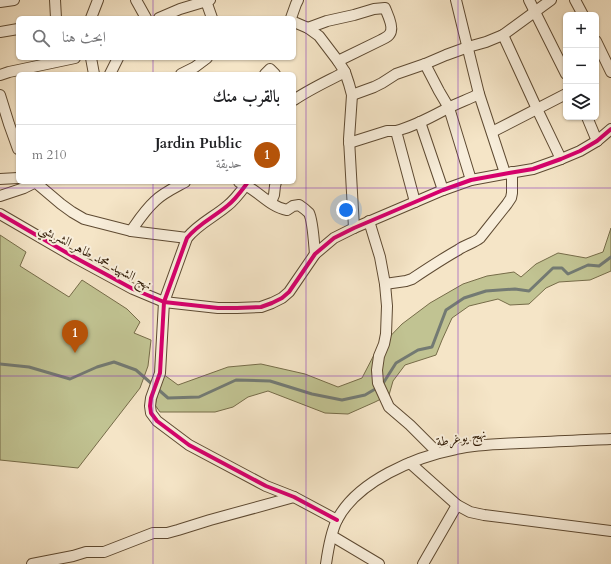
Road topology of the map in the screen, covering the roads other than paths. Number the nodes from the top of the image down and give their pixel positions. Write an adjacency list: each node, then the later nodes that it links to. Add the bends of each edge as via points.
1 (14, 0): 11 (street)
2 (55, 0): 15 (street)
3 (98, 0): 16 (street)
4 (136, 0): 17 (street)
5 (298, 0): 20 (street)
6 (456, 0): 26 (street)
7 (529, 0): 13 (street)
8 (551, 0): 13 (street)
9 (575, 0): 14 (street)
10 (208, 1): 12 (street); 19 (street)
11 (0, 2)
12 (184, 4): 18 (street, via 180,9)
13 (535, 12): 25 (street); 28 (street)
14 (581, 12)
15 (56, 16)
16 (92, 16)
17 (145, 16)
18 (164, 16)
19 (212, 16)
20 (292, 16)
21 (296, 23): 22 (street)
22 (308, 28): 33 (street, via 320,36); 33 (street, via 384,8 390,20 390,34)
23 (16, 29): 24 (street)
24 (0, 32)
25 (503, 35): 26 (street); 47 (street)
26 (468, 47): 34 (street); 41 (street)
27 (599, 47): 39 (street)
28 (562, 58)
29 (58, 60): 40 (street)
30 (91, 60): 35 (street)
31 (117, 60): 36 (street)
32 (204, 60): 37 (street)
33 (338, 61): 38 (street)
34 (425, 64): 43 (street, via 396,74 382,84); 46 (street)
35 (94, 72)
36 (111, 72)
37 (185, 72)
38 (345, 72): 43 (street); 45 (street)
39 (611, 72)
40 (0, 75)
41 (479, 94): 46 (street); 52 (street)
42 (0, 95): 55 (street)
43 (352, 95): 54 (street)
44 (563, 96): 47 (street)
45 (296, 97)
46 (449, 108): 49 (street); 60 (street)
47 (537, 109): 52 (street); 56 (street)
48 (588, 120): 53 (street)
49 (420, 122): 51 (street); 67 (street)
50 (611, 129): 53 (street, نهج الشهيد محمد طاهر الشريشي)
51 (396, 131): 54 (street, via 386,131); 70 (street)
52 (492, 132): 57 (street)
53 (597, 141): 56 (street, نهج الشهيد محمد طاهر الشريشي)
54 (349, 142): 73 (street)
55 (16, 143)
56 (561, 159): 57 (street, نهج الشهيد محمد طاهر الشريشي, via 533,169)
57 (508, 173): 60 (street, نهج الشهيد محمد طاهر الشريشي); 77 (street, via 511,198 477,241 412,279)
58 (16, 178): 59 (street)
59 (0, 179)
60 (471, 180): 67 (street, نهج الشهيد محمد طاهر الشريشي)
61 (32, 184): 68 (street)
62 (38, 184): 74 (street, via 72,212 84,218)
63 (181, 184): 74 (street, via 156,200)
64 (243, 184): 75 (street, via 227,207)
65 (245, 184): 69 (street)
66 (276, 184): 69 (street)
67 (443, 190): 70 (street, نهج الشهيد محمد طاهر الشريشي)
68 (0, 196)
69 (271, 202): 76 (street, via 286,210 299,205 308,212 312,223)
70 (415, 202): 72 (street, نهج الشهيد محمد طاهر الشريشي)
71 (0, 214): 78 (street, نهج الشهيد محمد طاهر الشريشي, via 127,286)
72 (369, 221): 73 (street, نهج الشهيد محمد طاهر الشريشي); 77 (street)
73 (354, 228): 76 (street, نهج الشهيد محمد طاهر الشريشي, via 334,238)
74 (131, 231): 75 (street)
75 (187, 238): 78 (street)
76 (315, 254): 78 (street, نهج الشهيد محمد طاهر الشريشي, via 282,298 261,307 218,308)
77 (385, 284): 80 (street, via 386,334 379,356 378,383 389,407)
78 (164, 302): 82 (street, via 160,373 151,398 151,413 157,421 189,445 266,486)
79 (611, 439): 80 (street, نهج يوغرطة, via 484,445)
80 (438, 453): 81 (street, نهج يوغرطة)
81 (410, 463): 83 (street); 84 (street, نهج يوغرطة, via 384,475 363,490 349,503)
82 (294, 497): 84 (street); 87 (street, via 167,533 152,533 104,552 86,552)
83 (457, 505): 85 (street, via 470,512 484,515); 90 (street)
84 (337, 520): 86 (street, نهج يوغرطة)
85 (611, 531)
86 (332, 536): 88 (street, نهج يوغرطة); 89 (street)
87 (32, 564)
88 (326, 564)
89 (378, 564)
90 (423, 564)

